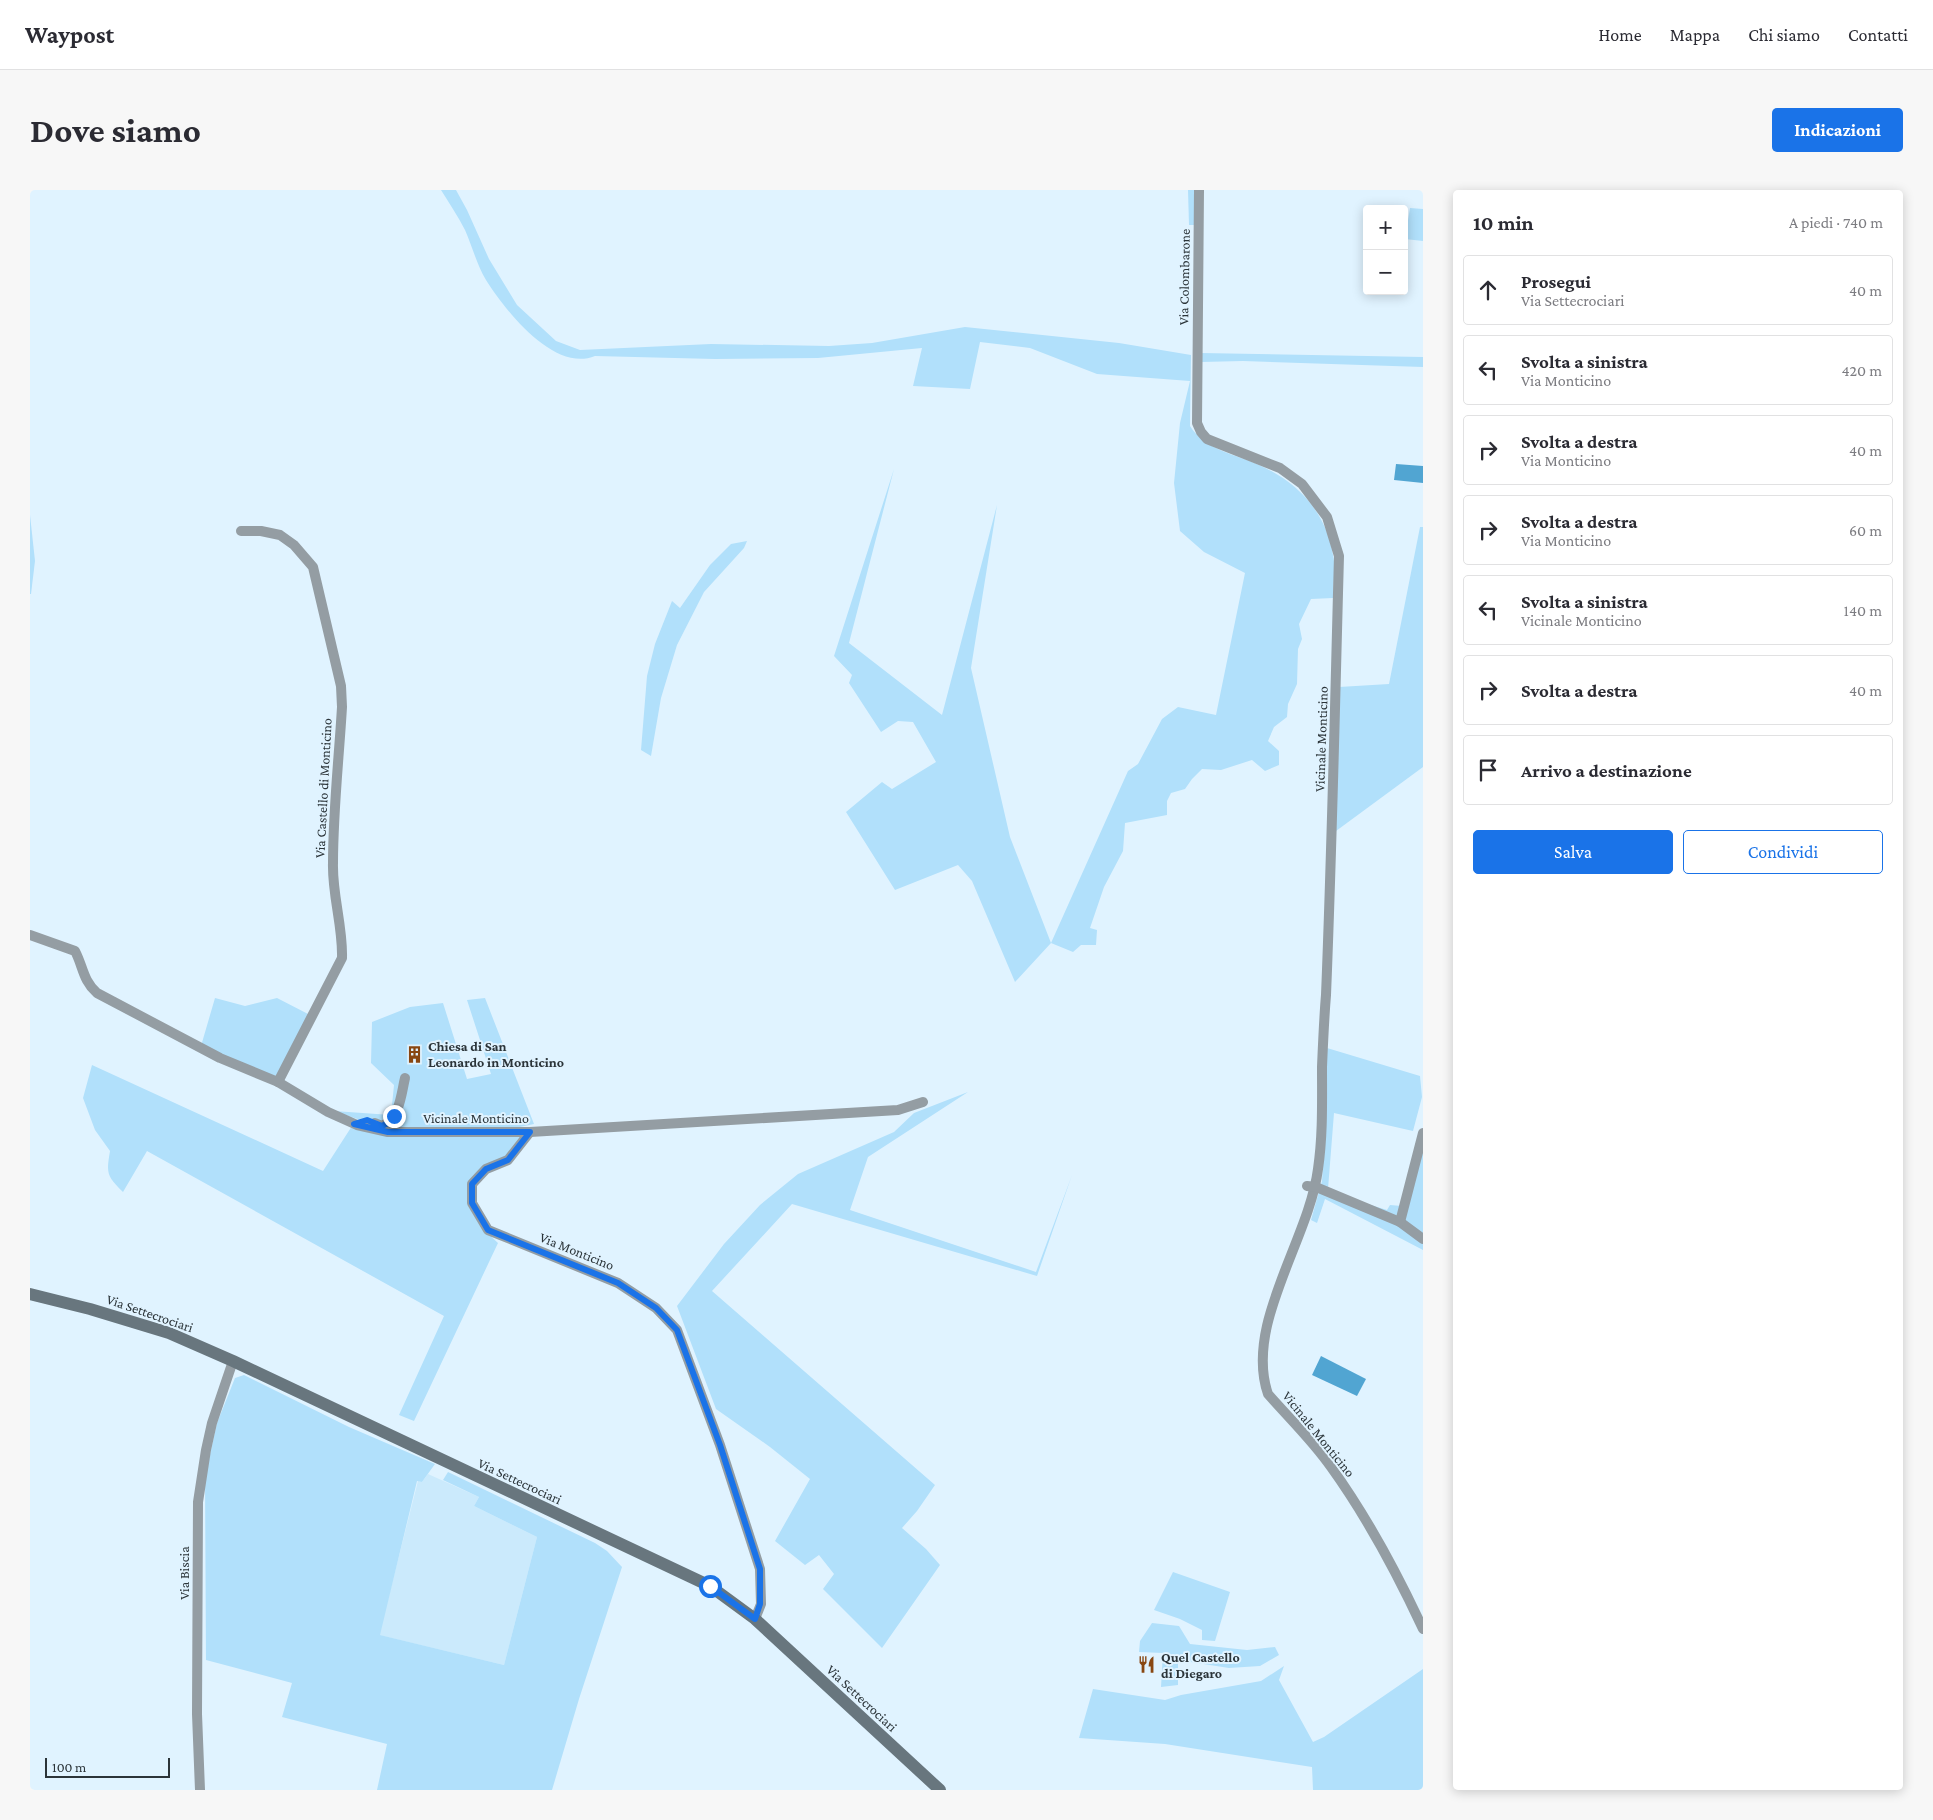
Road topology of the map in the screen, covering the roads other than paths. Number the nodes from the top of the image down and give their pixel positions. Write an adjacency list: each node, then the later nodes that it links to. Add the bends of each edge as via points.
1 (1198, 190): 2 (street, Via Colombarone)
2 (1196, 364): 11 (street, Vicinale Monticino, via 1197,423 1201,432 1207,439 1280,468 1302,484 1327,517 1339,556 1322,1145)
3 (241, 531): 6 (street, Via Castello di Monticino, via 280,535 314,567 341,686 332,864 342,958)
4 (30, 935): 6 (street, Vicinale Monticino, via 75,951 83,975 97,993 220,1058)
5 (405, 1078): 8 (street, via 399,1104 390,1122 382,1126 367,1120)
6 (278, 1082): 8 (street, Vicinale Monticino)
7 (922, 1102): 9 (street, Vicinale Monticino, via 898,1110)
8 (354, 1124): 9 (street, Vicinale Monticino, via 388,1132)
9 (530, 1132): 16 (street, Via Monticino, via 508,1160 486,1169 472,1184 472,1203 488,1230 618,1283 656,1308 677,1330 720,1445 760,1569 760,1604)
10 (1423, 1133): 12 (street)
11 (1312, 1186): 12 (street); 17 (street, Vicinale Monticino, via 1292,1257 1273,1303 1263,1357 1264,1381 1268,1394 1330,1465 1356,1505 1401,1582)
12 (1400, 1222): 13 (street)
13 (1423, 1240)
14 (30, 1294): 15 (main road, Via Settecrociari, via 168,1333)
15 (233, 1361): 16 (main road, Via Settecrociari, via 710,1586); 18 (street, Via Biscia, via 212,1423 198,1502)
16 (755, 1619): 19 (main road, Via Settecrociari)
17 (1423, 1629)
18 (200, 1790)
19 (940, 1790)

